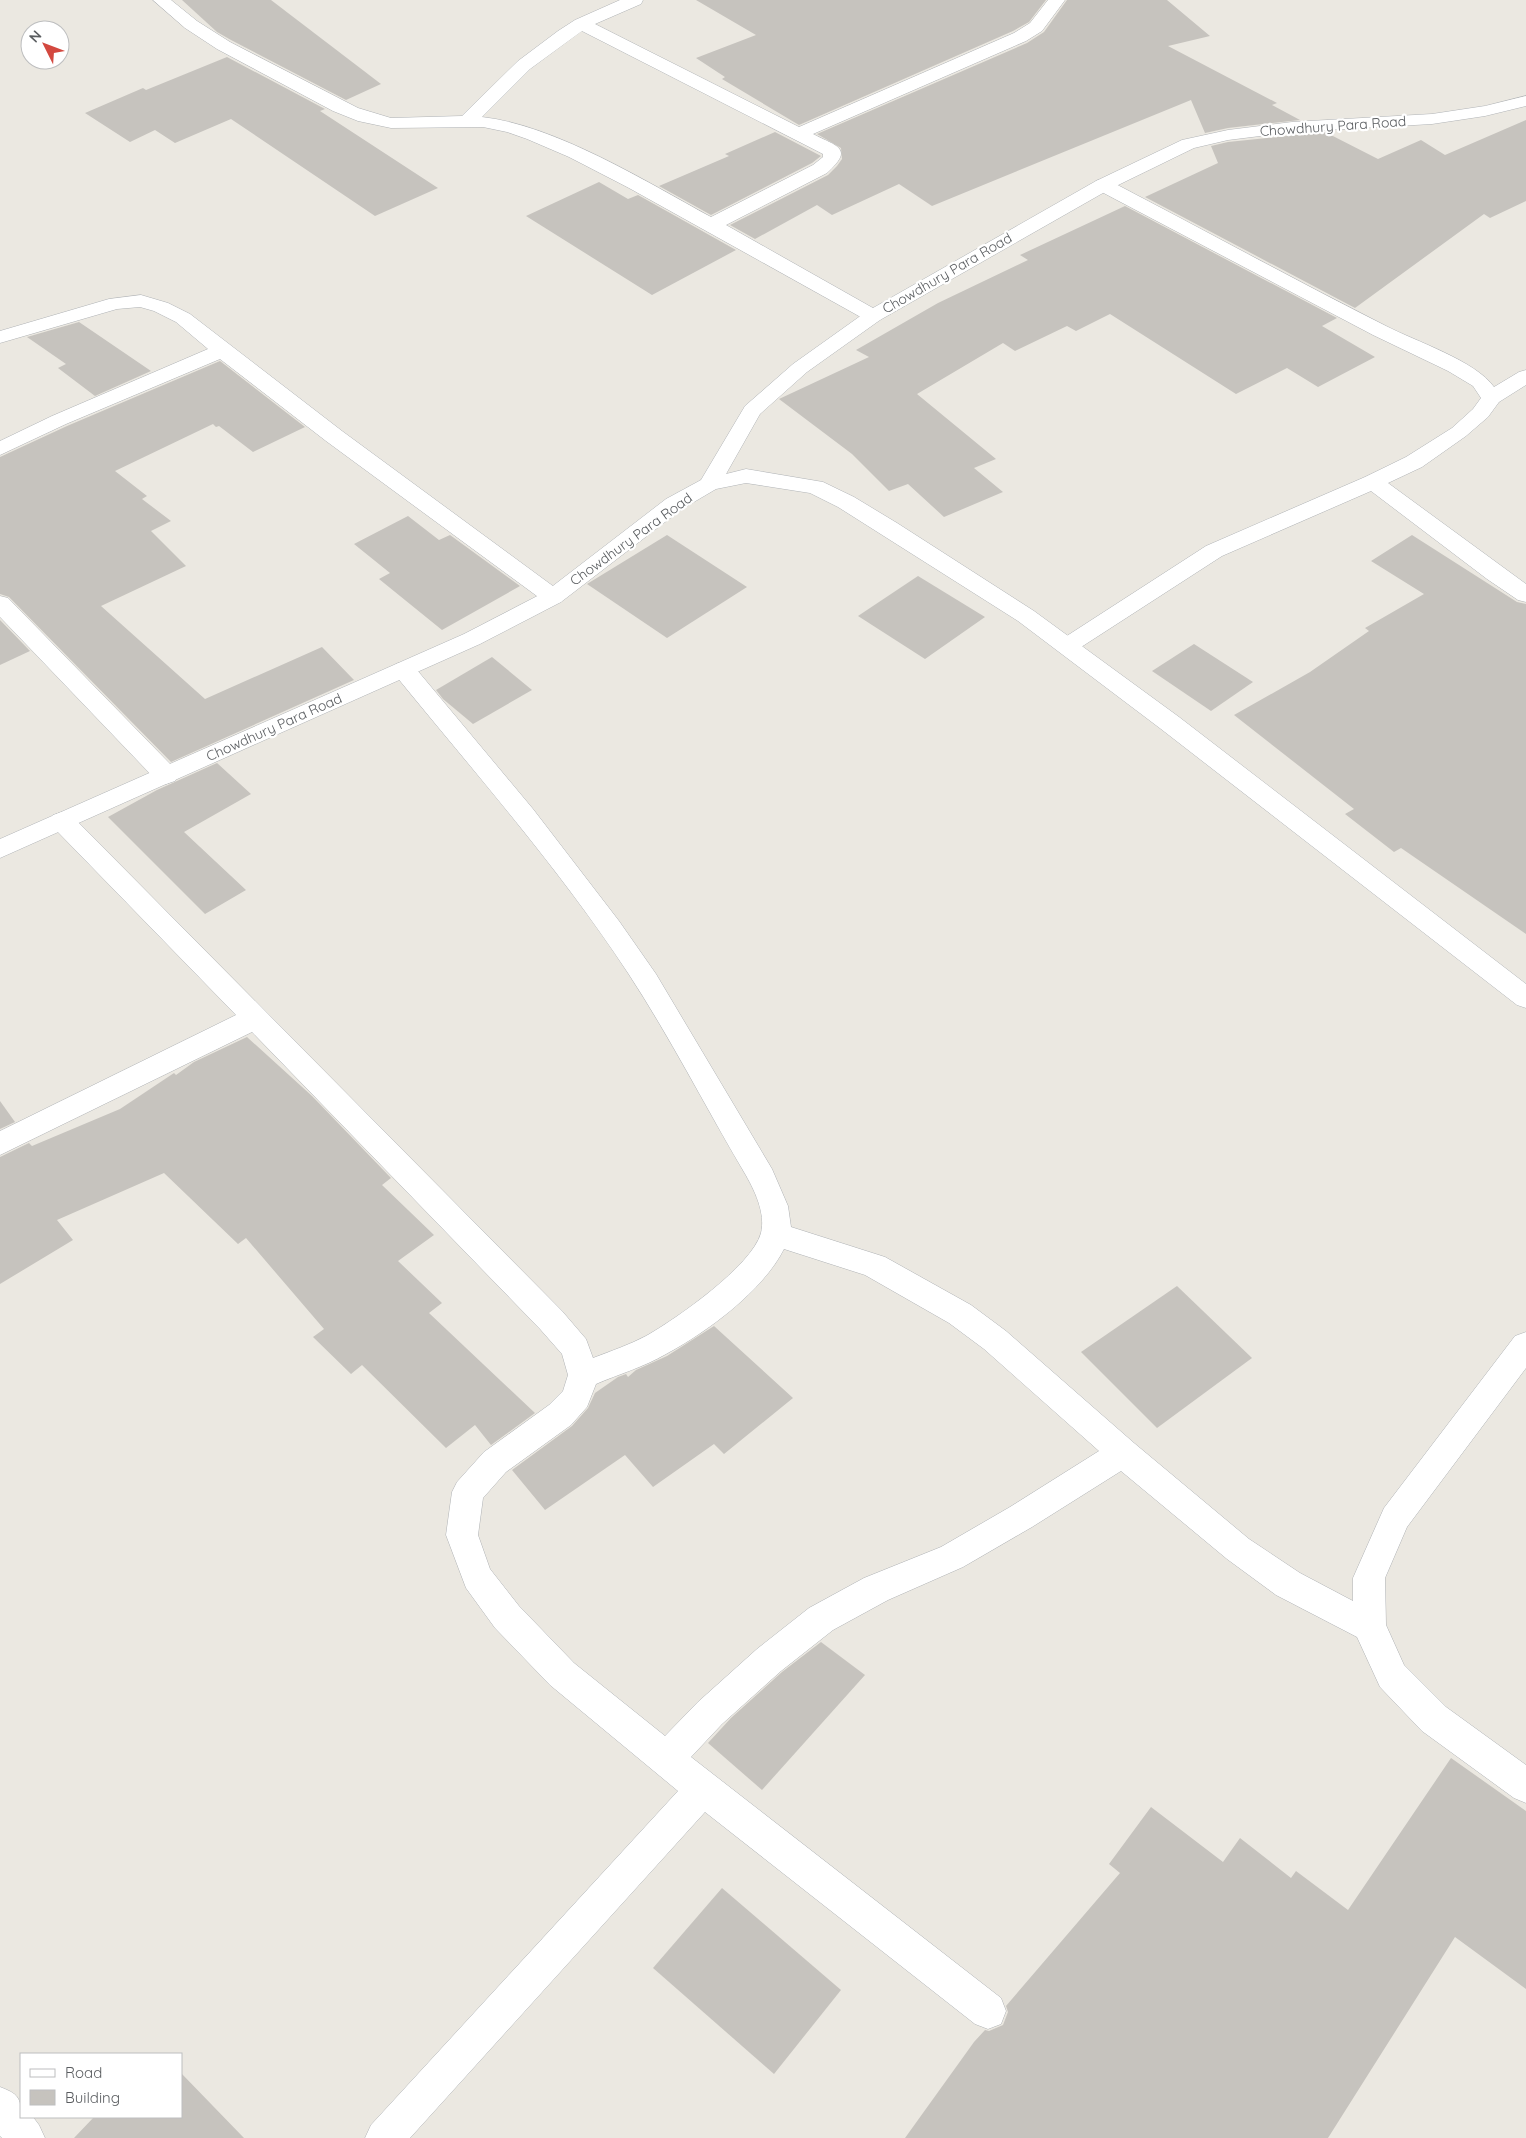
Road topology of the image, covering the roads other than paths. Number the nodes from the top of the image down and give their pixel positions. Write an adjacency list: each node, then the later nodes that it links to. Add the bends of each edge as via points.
1 (161, 0): 6 (street, via 214,42 356,115 391,123 431,124)
2 (636, 0): 4 (street)
3 (1057, 0): 7 (street, via 1036,27 1020,37)
4 (581, 24): 6 (street, via 524,63); 7 (street)
5 (1526, 101): 8 (street, Chowdhury Para Road, via 1485,112 1432,119 1292,127 1228,135 1188,144)
6 (468, 120): 9 (street, via 511,127 548,142)
7 (799, 134): 9 (street, via 832,150 832,158 820,169)
8 (1103, 185): 10 (street, Chowdhury Para Road); 14 (street, via 1455,367 1480,382)
9 (712, 225): 10 (street)
10 (873, 316): 17 (street, Chowdhury Para Road, via 800,368 752,410)
11 (0, 337): 12 (street, via 116,303 141,301 183,318)
12 (223, 350): 15 (street, via 59,420); 19 (street)
13 (1526, 376): 14 (street)
14 (1491, 398): 16 (street, via 1482,413 1459,432 1414,462)
15 (0, 449)
16 (1373, 482): 18 (street); 21 (street, via 1214,551)
17 (709, 484): 19 (street, Chowdhury Para Road, via 674,504); 21 (street, via 746,476 816,487 889,528)
18 (1526, 595)
19 (553, 597): 22 (street, Chowdhury Para Road)
20 (0, 603): 23 (street)
21 (1067, 646): 26 (street)
22 (404, 670): 23 (street, Chowdhury Para Road); 29 (street, via 542,838 638,968 766,1187 776,1211)
23 (166, 775): 24 (street, Chowdhury Para Road)
24 (62, 821): 25 (street, Chowdhury Para Road); 27 (street)
25 (0, 849)
26 (1526, 998)
27 (255, 1018): 28 (street); 31 (street, via 551,1320 575,1348)
28 (0, 1144)
29 (776, 1234): 31 (street, via 762,1258 736,1288 692,1322 655,1345); 32 (street, via 875,1266 960,1314 996,1340)
30 (1526, 1345): 33 (street, via 1395,1518 1369,1578)
31 (583, 1375): 34 (street, via 576,1398 560,1415 495,1462 468,1492 462,1535 477,1577 507,1617 562,1674)
32 (1123, 1454): 33 (street, via 1238,1549 1288,1584); 34 (street, via 952,1557 876,1589 821,1619 710,1713)
33 (1369, 1626): 35 (street, via 1392,1676 1434,1719)
34 (666, 1759): 36 (street)
35 (1526, 1786)
36 (703, 1789): 37 (street); 40 (street)
37 (988, 2011)
38 (0, 2106): 39 (street)
39 (26, 2138)
40 (384, 2138)

